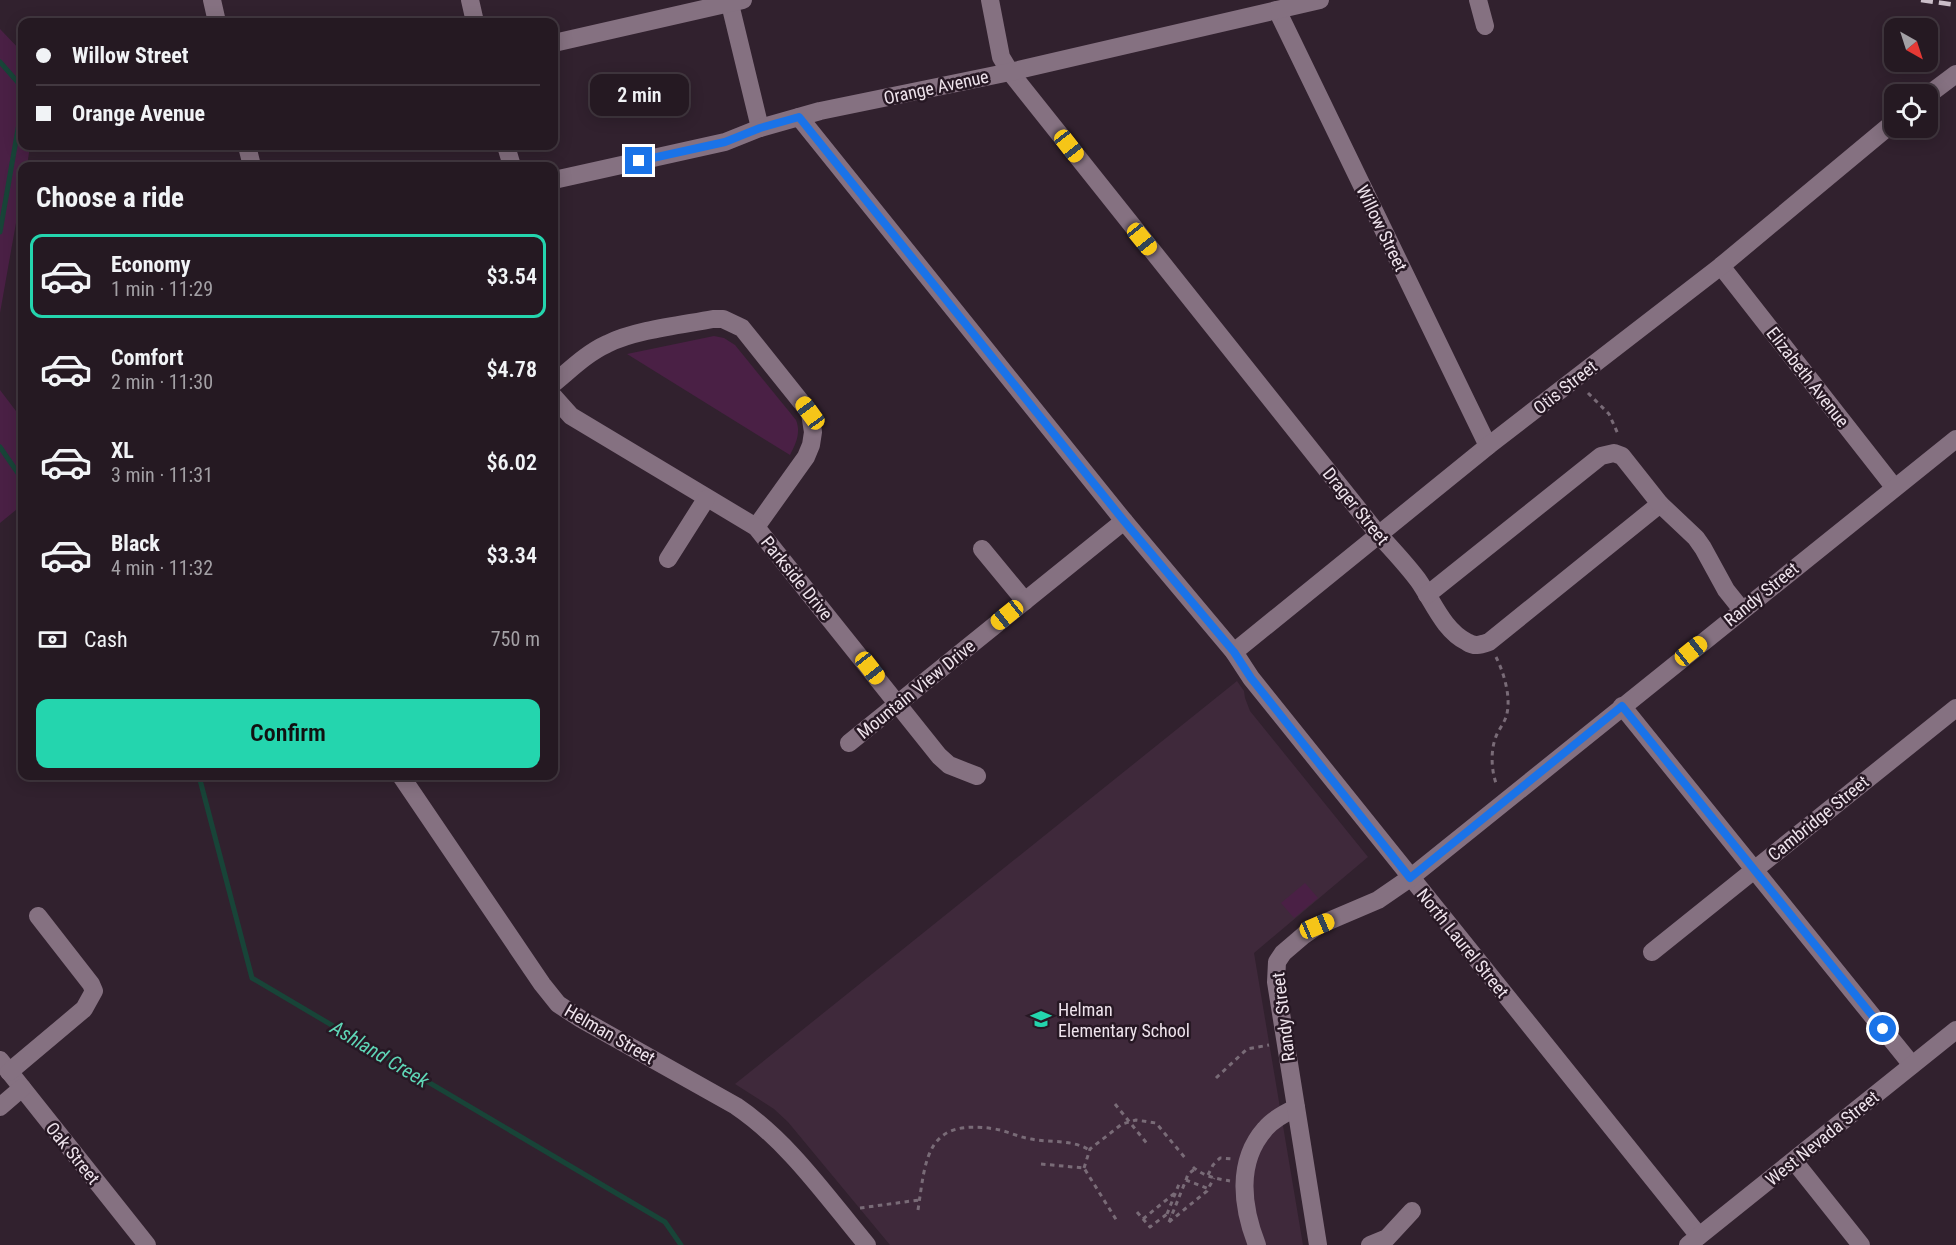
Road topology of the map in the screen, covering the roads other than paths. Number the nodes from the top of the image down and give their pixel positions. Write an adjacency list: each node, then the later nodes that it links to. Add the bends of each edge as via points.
1 (212, 0): 8 (street)
2 (470, 0): 9 (street)
3 (990, 0): 12 (street, Drager Street, via 1001,57)
4 (1320, 0): 7 (street, Orange Avenue)
5 (1478, 0): 10 (street)
6 (734, 1): 11 (street); 16 (street)
7 (1277, 10): 12 (street, Orange Avenue); 23 (street, Willow Street)
8 (217, 18)
9 (474, 18)
10 (1485, 26)
11 (558, 42)
12 (1010, 72): 15 (street, Orange Avenue); 29 (street, Drager Street)
13 (1956, 74): 14 (street)
14 (1938, 88)
15 (799, 117): 16 (street, Orange Avenue); 27 (street, North Laurel Street)
16 (760, 128): 18 (street, Orange Avenue, via 725,142)
17 (1884, 130): 19 (street, Otis Street)
18 (558, 179)
19 (1721, 266): 23 (street, Otis Street); 24 (street, Elizabeth Avenue)
20 (558, 380): 28 (street, via 598,349 625,337 712,319 723,319 742,328 810,413 813,432 806,457)
21 (558, 401): 25 (street, Parkside Drive, via 571,416)
22 (1956, 439): 24 (street, Randy Street)
23 (1488, 446): 29 (street, Otis Street)
24 (1894, 487): 34 (street, Randy Street)
25 (706, 499): 28 (street, Parkside Drive); 31 (street)
26 (1660, 504): 32 (street, Drager Street, via 1489,642 1476,646 1466,642 1438,614); 32 (street, via 1622,456 1601,456); 34 (street, via 1696,538)
27 (1124, 521): 33 (street, Mountain View Drive); 35 (street, North Laurel Street)
28 (756, 527): 36 (street, Parkside Drive)
29 (1378, 534): 32 (street, Drager Street); 35 (street, Otis Street)
30 (982, 549): 33 (street)
31 (668, 559)
32 (1427, 595)
33 (1026, 601): 36 (street, Mountain View Drive)
34 (1742, 610): 37 (street, Randy Street)
35 (1234, 652): 43 (street, North Laurel Street)
36 (897, 704): 39 (street, Mountain View Drive); 40 (street, Parkside Drive, via 939,756 949,765)
37 (1622, 706): 42 (street); 43 (street, Randy Street)
38 (1956, 708): 42 (street, Cambridge Street)
39 (849, 743)
40 (977, 776)
41 (404, 780): 56 (street, Helman Street, via 558,1004 756,1120 775,1136)
42 (1754, 870): 45 (street, Cambridge Street); 47 (street)
43 (1410, 878): 51 (street, Randy Street, via 1378,900 1317,926 1291,945 1277,962 1276,982); 54 (street, North Laurel Street)
44 (38, 916): 48 (street, via 94,992 84,1009)
45 (1652, 952)
46 (1956, 1030): 47 (street, West Nevada Street)
47 (1912, 1065): 52 (street, West Nevada Street)
48 (5, 1066): 49 (street, Oak Street)
49 (22, 1088): 50 (street); 55 (street, Oak Street)
50 (0, 1107)
51 (1296, 1108): 57 (street, via 1276,1118 1264,1130 1247,1164 1244,1199); 58 (street, Randy Street)
52 (1794, 1161): 54 (street, West Nevada Street); 60 (street)
53 (1412, 1211): 59 (street, via 1388,1238)
54 (1694, 1240)
55 (147, 1245)
56 (867, 1245)
57 (1257, 1245)
58 (1318, 1245)
59 (1370, 1245)
60 (1861, 1245)

